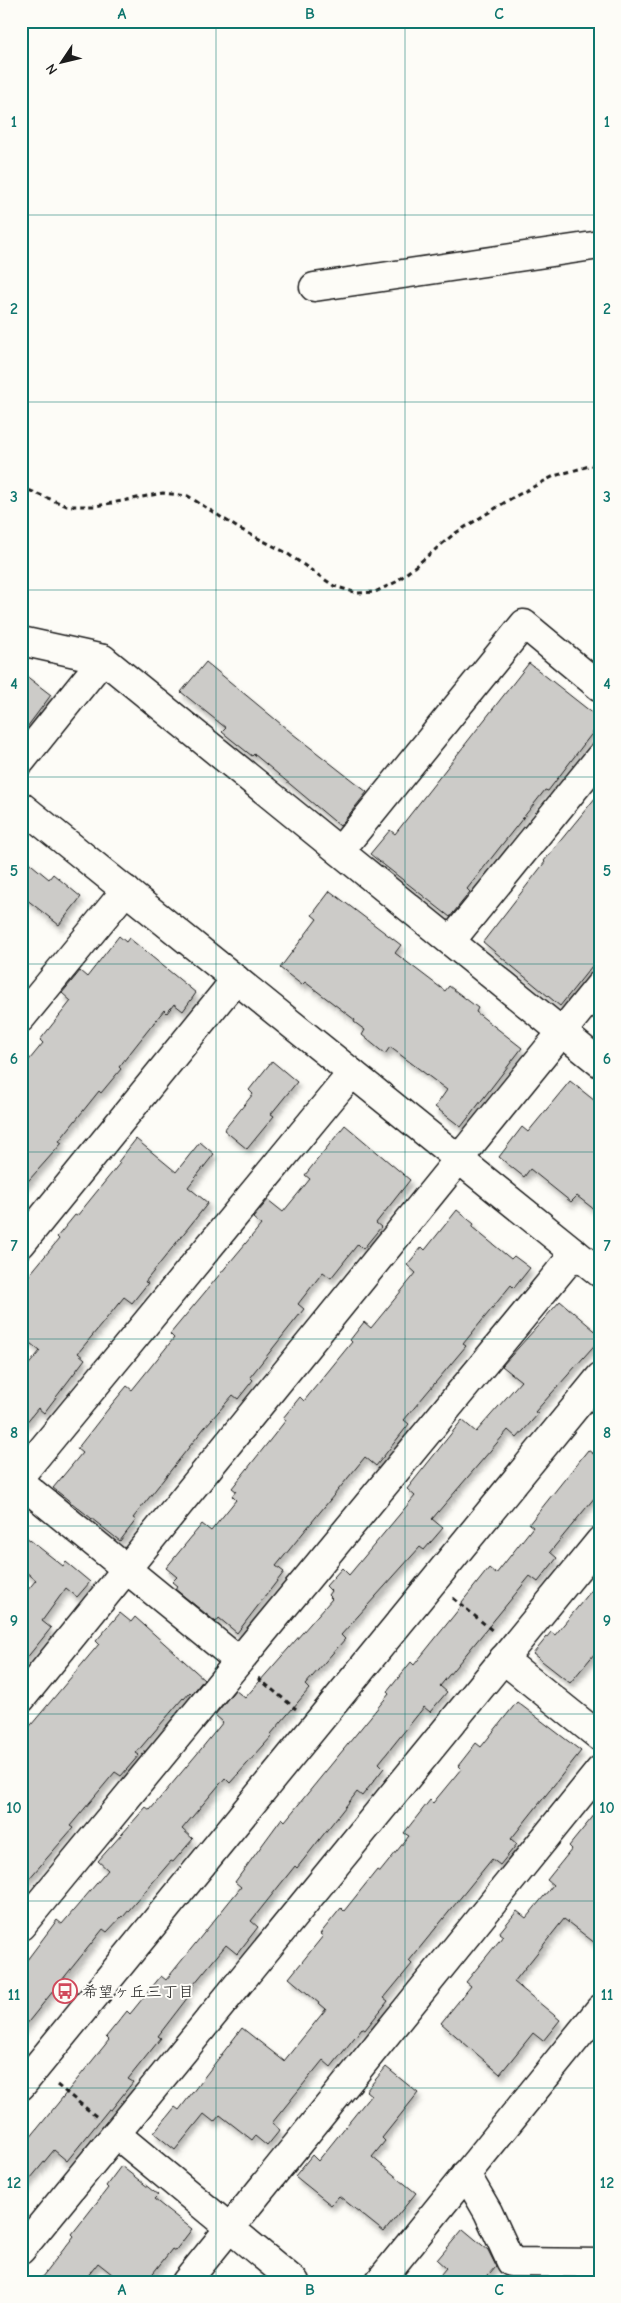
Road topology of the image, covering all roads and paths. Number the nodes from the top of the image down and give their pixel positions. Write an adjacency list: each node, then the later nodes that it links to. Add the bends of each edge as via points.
1 (600, 245): 2 (street)
2 (314, 287)
3 (600, 463): 4 (path, via 554,476 512,498 454,534 396,582 375,592 357,593 334,586 285,552 238,528 188,496 163,494 96,506 68,506)
4 (21, 487)
5 (21, 641): 6 (street)
6 (103, 658): 9 (street); 11 (street)
7 (600, 687): 11 (street, via 524,624)
8 (600, 757): 13 (street)
9 (21, 760)
10 (21, 806): 12 (street)
11 (340, 851): 13 (street)
12 (126, 890): 14 (street); 16 (street)
13 (450, 941): 17 (street)
14 (236, 979): 19 (street); 21 (street)
15 (600, 985): 17 (street)
16 (21, 1018)
17 (562, 1032): 18 (street); 20 (street)
18 (600, 1063)
19 (352, 1073): 20 (street); 25 (street)
20 (459, 1159): 22 (street); 28 (street)
21 (21, 1244)
22 (574, 1252): 23 (street); 31 (street)
23 (600, 1273)
24 (600, 1377): 29 (street)
25 (21, 1475)
26 (21, 1483): 28 (street)
27 (600, 1541): 30 (street)
28 (126, 1569): 31 (street); 32 (street)
29 (433, 1582): 30 (path); 33 (street)
30 (508, 1653): 34 (street); 39 (street)
31 (239, 1662): 33 (path); 36 (street)
32 (21, 1699)
33 (316, 1725): 38 (street)
34 (600, 1737)
35 (600, 1770): 41 (street)
36 (21, 1926)
37 (600, 2009): 40 (street)
38 (29, 2077): 39 (path)
39 (116, 2134): 41 (street); 42 (street)
40 (466, 2174): 43 (street, via 511,2262); 46 (street)
41 (231, 2228): 44 (street); 45 (street)
42 (21, 2250)
43 (600, 2263)
44 (186, 2282)
45 (295, 2282)
46 (379, 2282)

